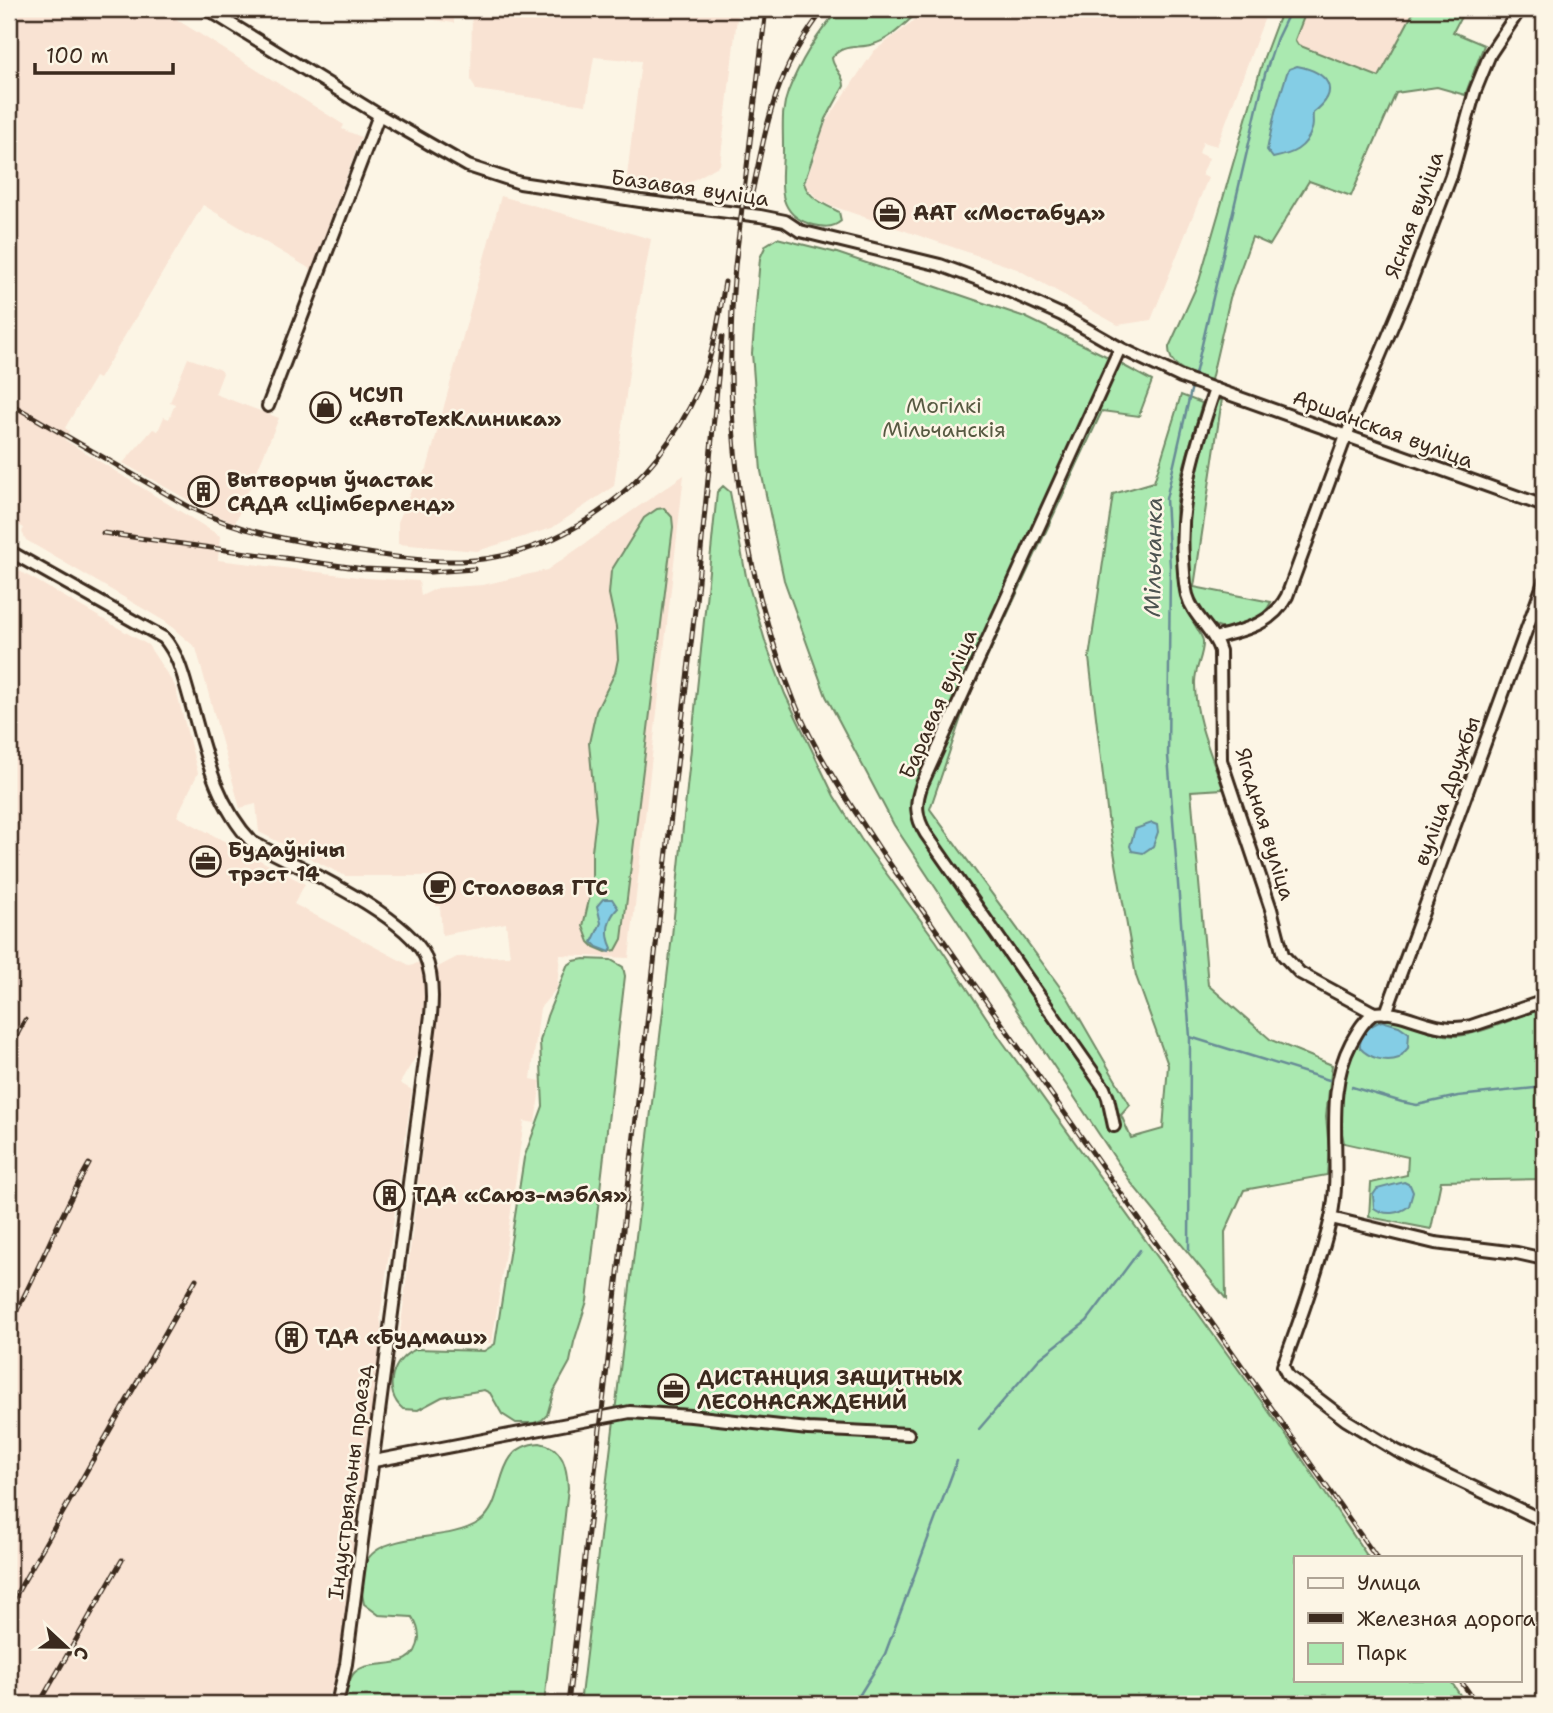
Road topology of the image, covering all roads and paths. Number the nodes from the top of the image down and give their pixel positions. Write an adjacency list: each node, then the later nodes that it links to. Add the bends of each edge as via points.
1 (207, 9): 3 (street, Базавая вуліца)
2 (1520, 9): 8 (street, Ясная вуліца, via 1490,54 1451,176)
3 (379, 115): 4 (street, Базавая вуліца, via 468,166 514,181 760,216 785,221 800,232 940,265 1062,315); 7 (street)
4 (1121, 348): 5 (street, Базавая вуліца); 15 (street, Баравая вуліца, via 916,802 926,834 1104,1088)
5 (1181, 377): 6 (street, Аршанская вуліца)
6 (1212, 388): 8 (street, Аршанская вуліца); 12 (street, Ягадная вуліца, via 1190,469 1182,522 1187,594)
7 (268, 406)
8 (1346, 436): 9 (street, Аршанская вуліца); 12 (street, Ясная вуліца, via 1282,607 1263,623)
9 (1544, 506)
10 (9, 551): 19 (street, Індустрыяльны праезд, via 164,638 178,660 209,769 236,825 252,842 388,917 412,937 424,956 431,977 431,1015)
11 (1544, 583): 14 (street, вуліца Дружбы)
12 (1214, 638): 14 (street, Ягадная вуліца, via 1221,658 1221,760 1283,955 1300,973)
13 (1544, 1001): 14 (street, Ягадная вуліца, via 1459,1029)
14 (1380, 1013): 16 (street, вуліца Дружбы, via 1367,1018 1356,1034 1338,1075)
15 (1114, 1126)
16 (1331, 1218): 17 (street, via 1435,1243); 20 (street, вуліца Дружбы, via 1283,1366 1287,1376 1397,1451)
17 (1544, 1259)
18 (908, 1434): 19 (street, via 631,1412)
19 (374, 1461): 21 (street, Індустрыяльны праезд)
20 (1544, 1521)
21 (337, 1704)

